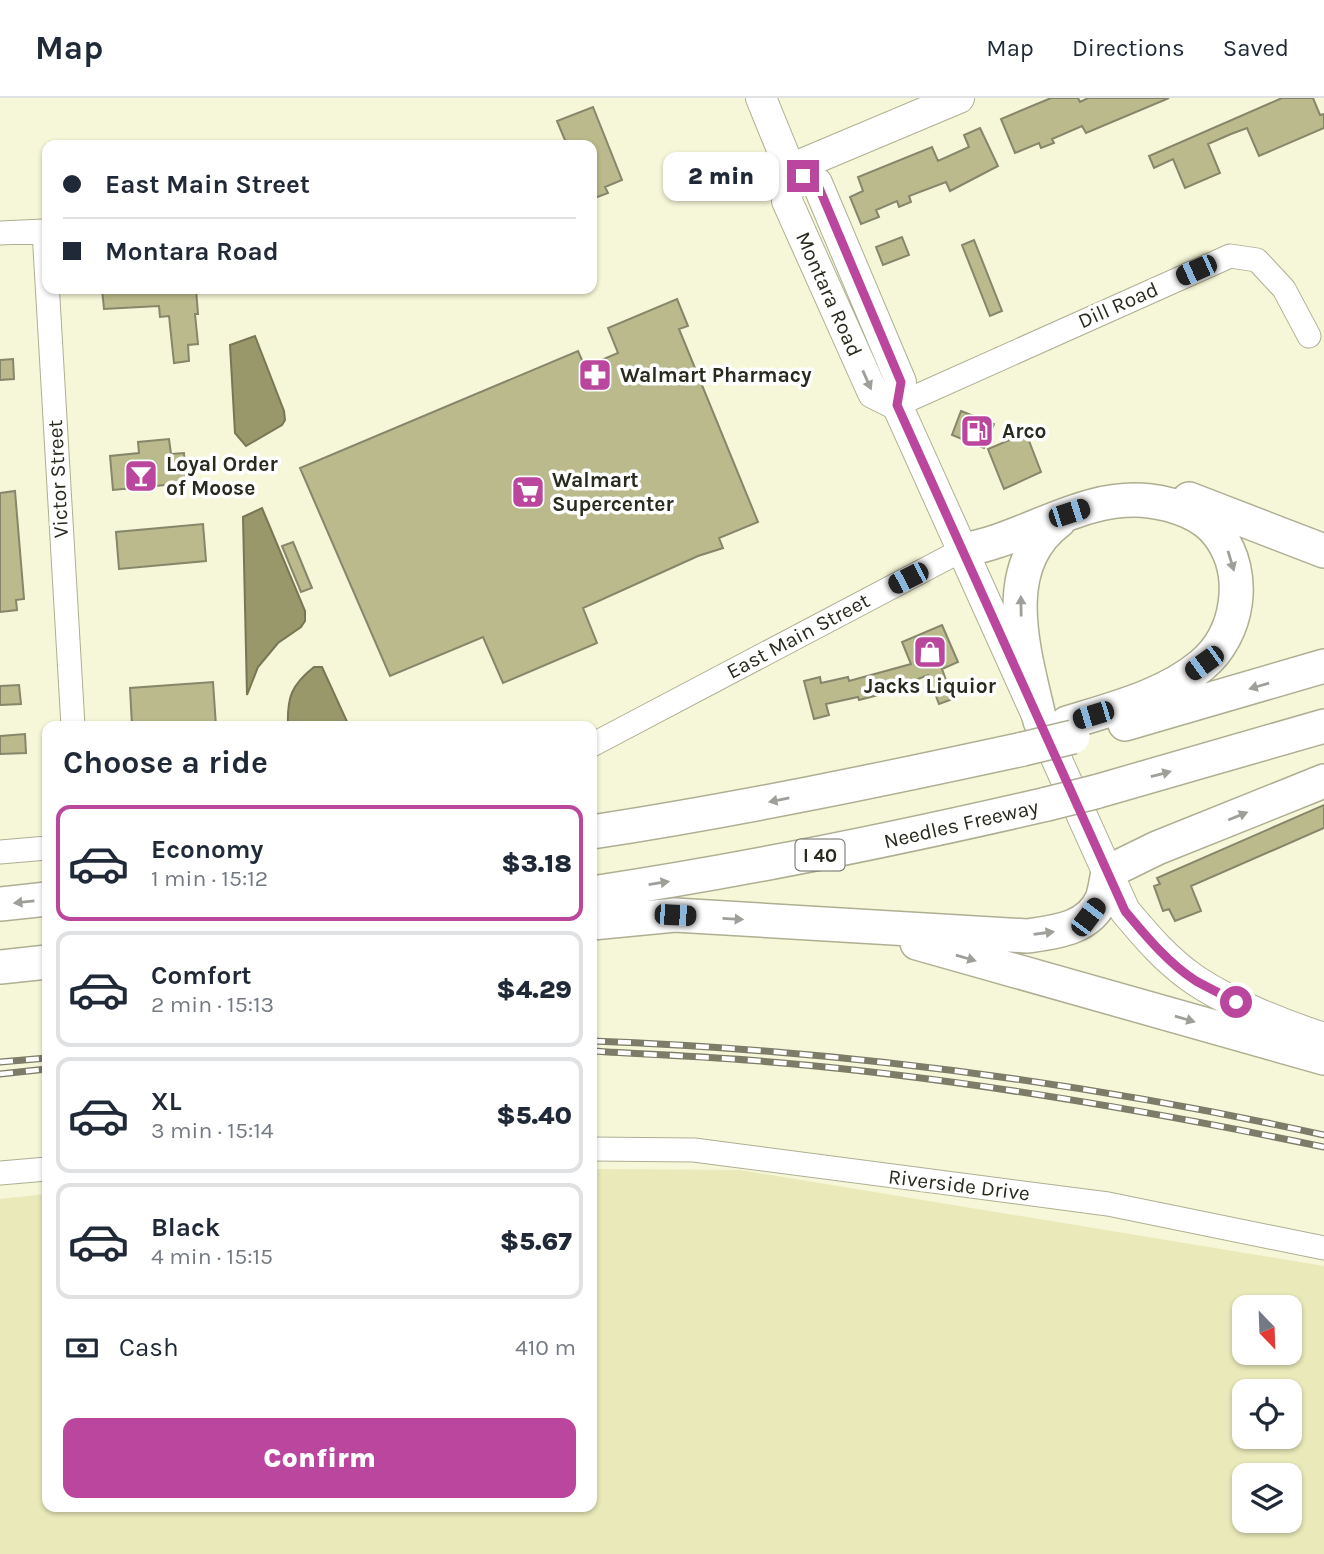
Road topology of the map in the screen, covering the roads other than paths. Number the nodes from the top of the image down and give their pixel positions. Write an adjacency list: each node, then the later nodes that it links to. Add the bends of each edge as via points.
1 (761, 98): 3 (main road, Montara Road)
2 (959, 98): 3 (main road)
3 (790, 169): 8 (main road, Montara Road, via 787,201 873,393)
4 (42, 231): 5 (street, Victor Street)
5 (0, 233)
6 (48, 294): 13 (street, Victor Street)
7 (1309, 336): 8 (street, Dill Road, via 1283,289 1257,260 1230,256)
8 (897, 405): 10 (main road)
9 (1069, 513): 10 (highway, via 986,546); 15 (highway, one-way to 9, via 1022,635 1021,584 1038,540); 15 (highway, one-way to 15, via 1121,500 1177,506 1198,516 1219,534 1231,556 1235,607 1227,632 1204,663 1183,679)
10 (962, 550): 11 (highway, via 978,536 1074,498 1136,487 1168,491); 15 (main road); 16 (street, East Main Street)
11 (1324, 551)
12 (1324, 667): 15 (highway, one-way to 15)
13 (73, 721)
14 (1324, 726): 22 (highway, Needles Freeway / I 40, one-way to 14, bridge, via 834,852 1047,804)
15 (1044, 733): 18 (highway, one-way to 18, via 846,787); 21 (main road)
16 (597, 742)
17 (1324, 781): 21 (highway, one-way to 17)
18 (597, 831)
19 (42, 848): 20 (street)
20 (0, 852)
21 (1108, 872): 26 (highway, one-way to 21, via 1027,936 1066,930 1088,917 1102,900); 29 (main road, via 1125,911 1157,949 1195,980)
22 (597, 892)
23 (42, 900): 24 (highway, one-way to 24)
24 (0, 904)
25 (597, 923): 26 (highway, one-way to 26, via 675,915)
26 (853, 926): 30 (highway, one-way to 30)
27 (42, 963): 28 (highway)
28 (0, 967)
29 (1324, 1038)
30 (1324, 1058)
31 (597, 1149): 34 (street, Riverside Drive, via 694,1150 1094,1202)
32 (42, 1169): 33 (street)
33 (0, 1173)
34 (1324, 1248)

